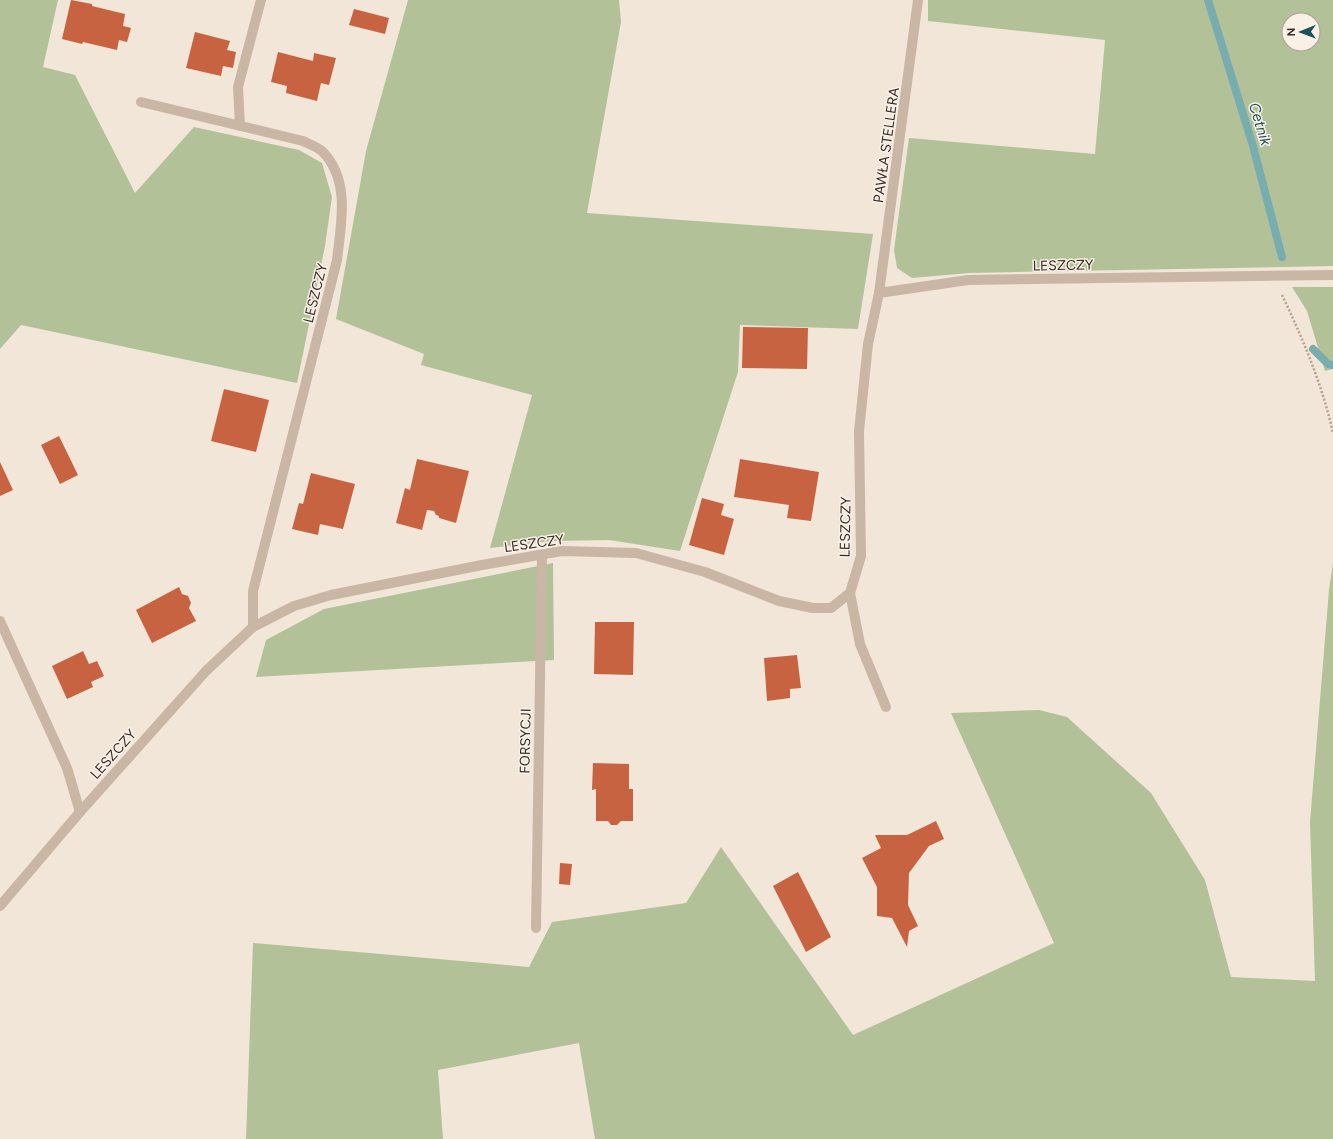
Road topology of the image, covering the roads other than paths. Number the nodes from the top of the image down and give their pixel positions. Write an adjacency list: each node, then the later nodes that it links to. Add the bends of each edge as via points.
1 (261, 0): 4 (street, via 238,88)
2 (918, 0): 6 (street, PAWŁA STELLERA)
3 (141, 102): 4 (street, LESZCZY)
4 (240, 126): 10 (street, LESZCZY, via 303,141 322,151 336,170 341,185 342,218 337,260 253,591)
5 (1333, 275): 6 (street, LESZCZY, via 968,280)
6 (879, 293): 8 (street, LESZCZY, via 868,344 859,432 861,556)
7 (542, 555): 8 (street, LESZCZY, via 562,552 636,553 706,572 779,601 813,608 831,608); 10 (street, LESZCZY, via 331,595 294,606); 14 (street, FORSYCJI)
8 (850, 593): 11 (street, via 860,644)
9 (0, 621): 12 (street, via 67,768)
10 (253, 627): 12 (street, LESZCZY, via 206,671)
11 (886, 707)
12 (80, 812): 13 (street, LESZCZY)
13 (0, 906)
14 (536, 928)

